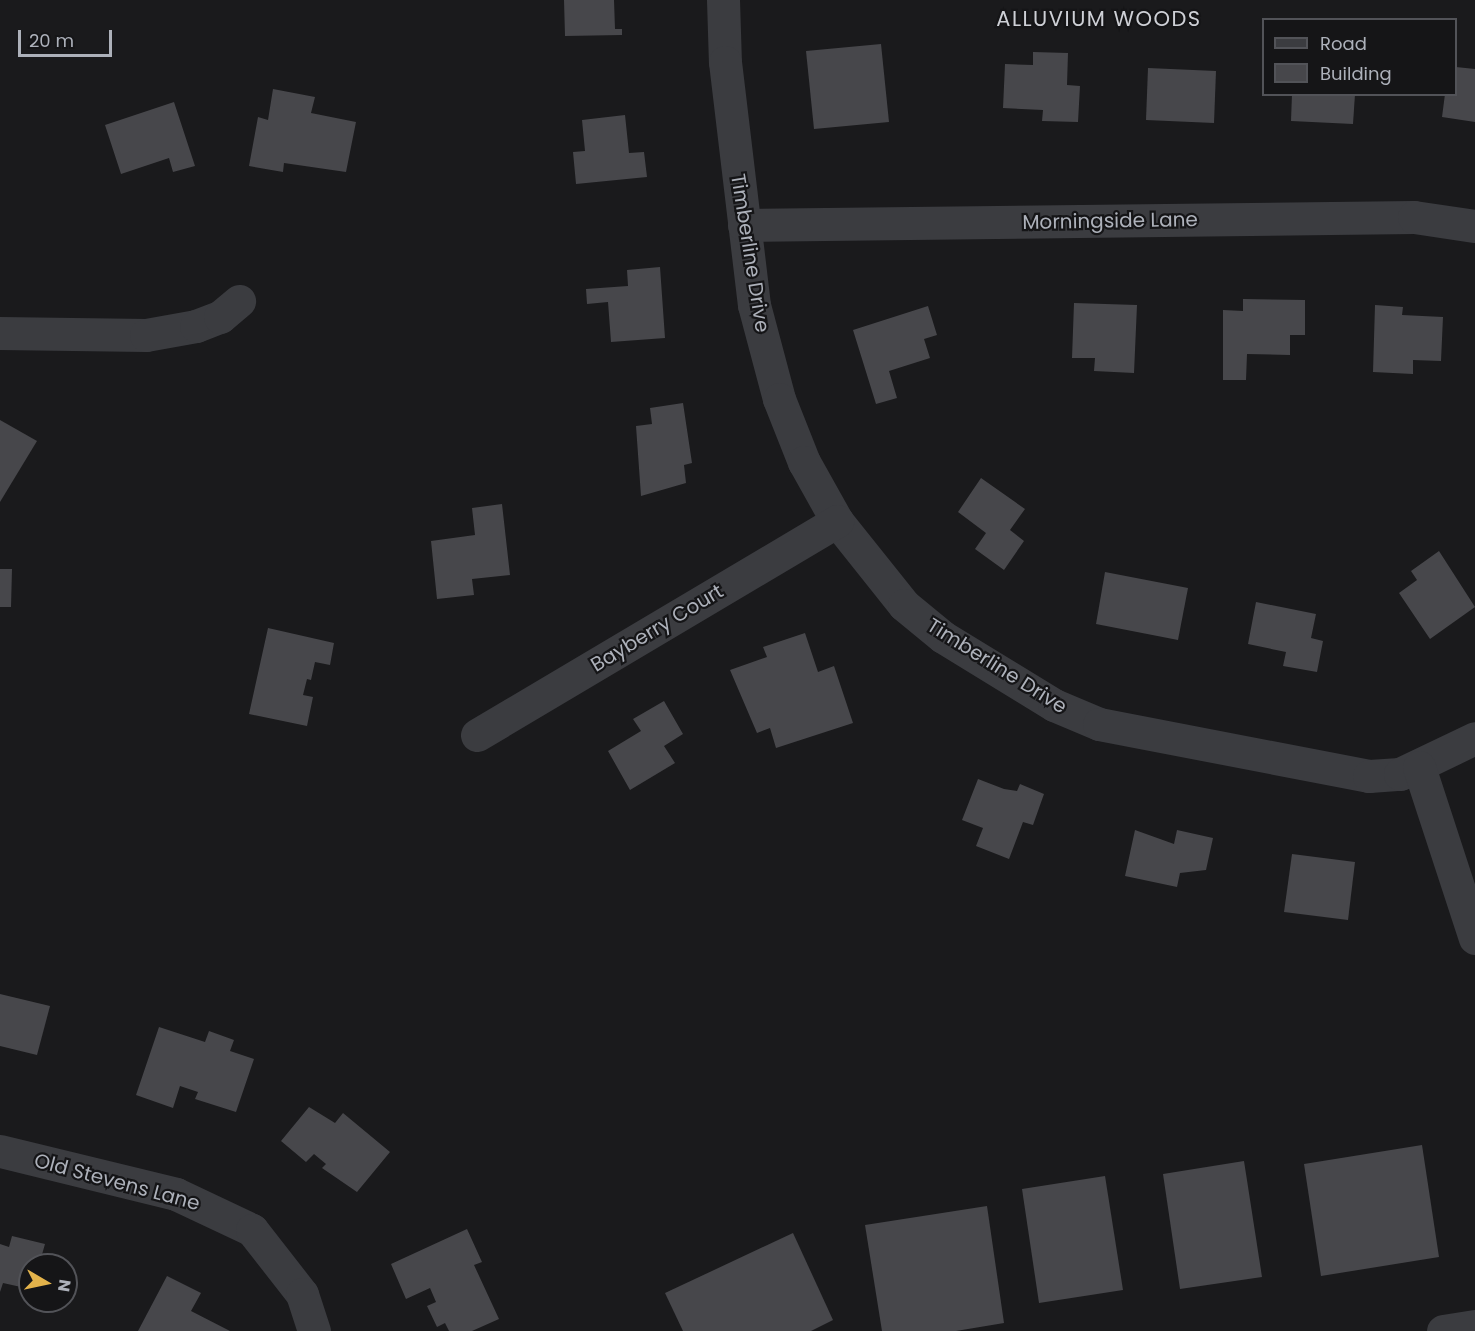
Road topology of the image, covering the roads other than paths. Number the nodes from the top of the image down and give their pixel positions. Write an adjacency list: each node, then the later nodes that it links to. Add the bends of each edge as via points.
1 (723, 0): 2 (street, Timberline Drive)
2 (744, 225): 3 (street, Morningside Lane, via 1414,217); 6 (street, Timberline Drive, via 754,305 779,399 804,462)
3 (1475, 226)
4 (239, 301): 5 (street, via 220,317 196,326 146,335)
5 (0, 333)
6 (837, 521): 7 (street, Bayberry Court); 9 (street, Timberline Drive, via 904,605 943,637 1054,705 1099,724 1369,776)
7 (477, 735)
8 (1475, 738): 9 (street, Timberline Drive)
9 (1419, 767): 10 (street)
10 (1475, 938)
11 (0, 1151): 13 (street, Old Stevens Lane, via 176,1194 252,1230 302,1294)
12 (1475, 1326): 14 (street)
13 (314, 1331)
14 (1443, 1331)

